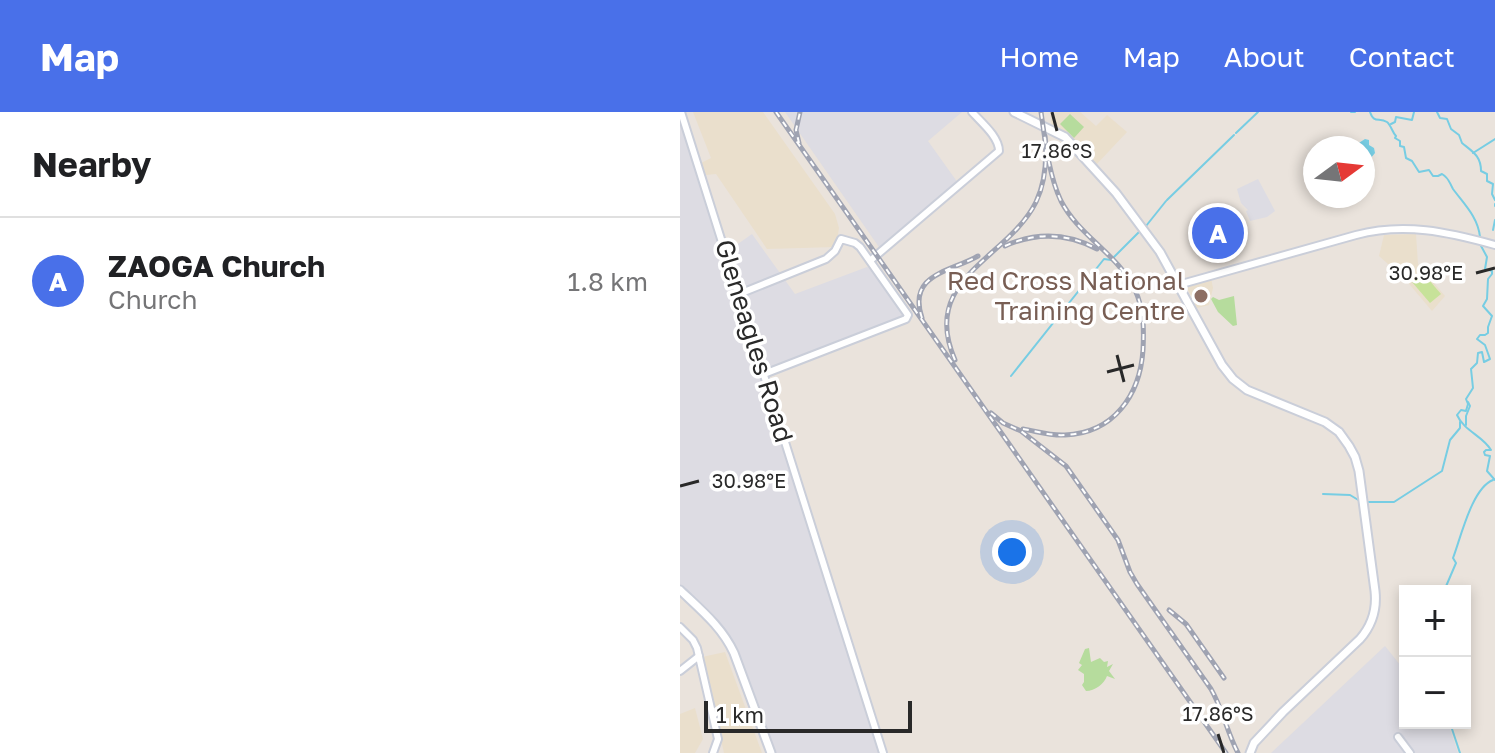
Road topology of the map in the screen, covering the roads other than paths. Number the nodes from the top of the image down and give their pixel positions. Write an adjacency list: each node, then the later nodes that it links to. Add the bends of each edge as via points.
1 (681, 112): 7 (street, Gleneagles Road)
2 (972, 112): 5 (street, via 997,141 999,151)
3 (1014, 112): 6 (main road, via 1073,144 1149,236)
4 (1495, 245): 6 (street, via 1415,228 1381,230)
5 (871, 260): 7 (street, via 856,243 841,239 826,259); 8 (street, via 908,318)
6 (1178, 285): 17 (main road, via 1233,379 1247,390 1325,422 1341,435 1355,457 1362,489 1374,616 1366,632)
7 (742, 293): 8 (street, Gleneagles Road)
8 (764, 374): 16 (street, Gleneagles Road)
9 (680, 590): 15 (main road, via 727,638)
10 (680, 627): 11 (street, via 695,642)
11 (699, 656): 12 (street); 14 (street, via 718,739)
12 (680, 671)
13 (1398, 737): 18 (street)
14 (713, 753)
15 (771, 753)
16 (883, 753)
17 (1250, 753)
18 (1410, 753)

